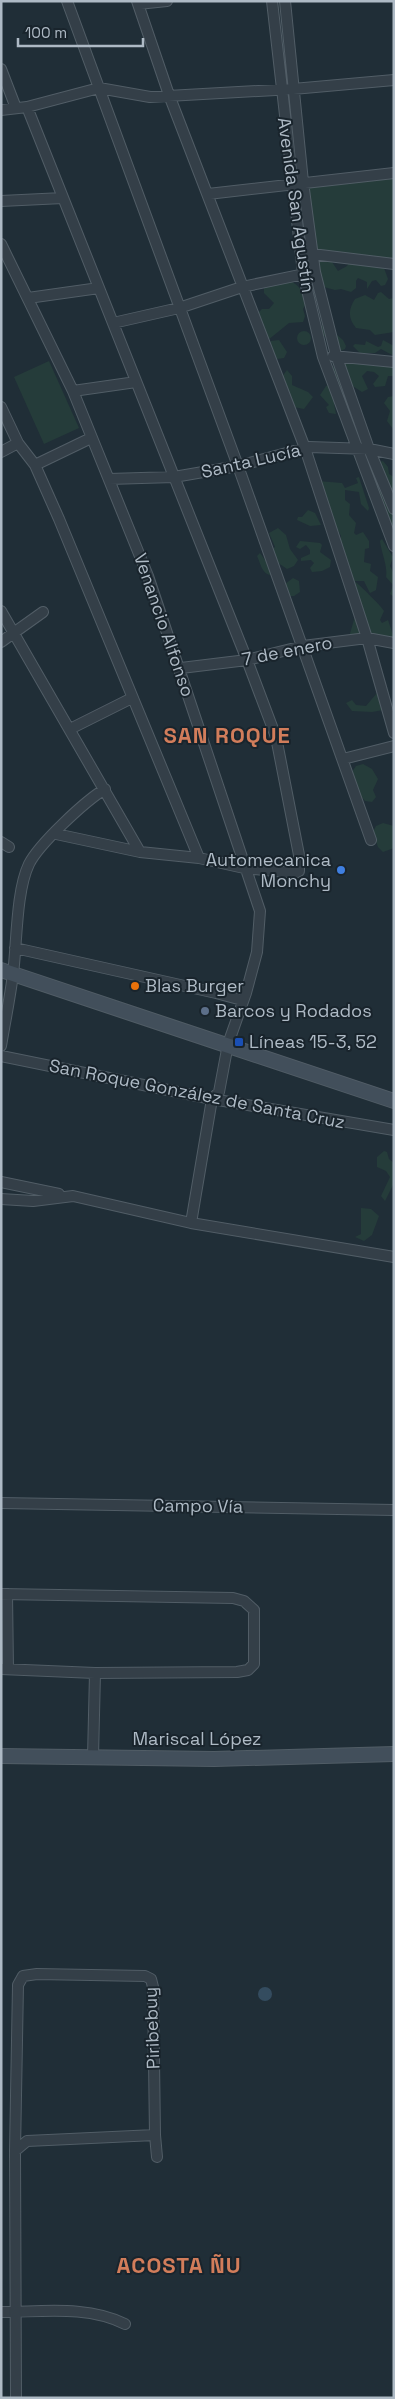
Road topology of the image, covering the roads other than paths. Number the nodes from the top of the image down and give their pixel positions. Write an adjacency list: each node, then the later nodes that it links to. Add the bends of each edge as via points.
1 (67, 1): 8 (street)
2 (167, 1): 5 (street)
3 (272, 1): 9 (street, Avenida San Agustín)
4 (285, 1): 10 (street, Avenida San Agustín)
5 (137, 3): 11 (street)
6 (1, 69): 13 (street)
7 (394, 80): 10 (street)
8 (100, 88): 11 (street, via 150,97); 12 (street); 31 (street)
9 (281, 88): 10 (street); 11 (street); 17 (street, Avenida San Agustín)
10 (293, 89): 16 (street, Avenida San Agustín)
11 (169, 95): 18 (street)
12 (27, 107): 13 (street); 19 (street)
13 (16, 108): 14 (street)
14 (1, 110)
15 (394, 173): 16 (street)
16 (303, 182): 17 (street); 22 (street, Avenida San Agustín)
17 (291, 184): 18 (street); 23 (street, Avenida San Agustín)
18 (208, 194): 28 (street)
19 (63, 198): 20 (street); 29 (street)
20 (1, 201)
21 (1, 244): 24 (street, Venancio Alfonso)
22 (312, 254): 23 (street); 25 (street); 26 (street, Avenida San Agustín)
23 (300, 256): 27 (street, Avenida San Agustín)
24 (4, 259): 30 (street, Venancio Alfonso)
25 (394, 264)
26 (315, 272): 27 (street); 33 (street, Avenida San Agustín)
27 (303, 273): 28 (street); 34 (street, Avenida San Agustín)
28 (242, 287): 31 (street); 41 (street)
29 (99, 288): 30 (street); 32 (street)
30 (28, 298): 37 (street, Venancio Alfonso)
31 (178, 308): 32 (street); 47 (street)
32 (113, 323): 36 (street)
33 (336, 355): 34 (street); 35 (street); 43 (street, Avenida San Agustín)
34 (323, 357): 42 (street, Avenida San Agustín)
35 (394, 362)
36 (136, 382): 37 (street); 48 (street)
37 (72, 391): 39 (street, Venancio Alfonso)
38 (1, 407): 40 (street)
39 (91, 438): 46 (street); 49 (street, Venancio Alfonso)
40 (18, 443): 44 (street); 46 (street)
41 (305, 448): 42 (street, Santa Lucía); 47 (street, Santa Lucía); 55 (street)
42 (358, 449): 43 (street, Santa Lucía); 51 (street, Avenida San Agustín)
43 (369, 449): 45 (street, Santa Lucía); 50 (street, Avenida San Agustín)
44 (1, 452)
45 (394, 454)
46 (34, 465): 61 (street)
47 (238, 466): 48 (street, Santa Lucía); 58 (street)
48 (174, 477): 49 (street, Santa Lucía); 59 (street)
49 (109, 480): 60 (street, Venancio Alfonso)
50 (394, 509)
51 (394, 546)
52 (1, 611): 54 (street)
53 (43, 612): 54 (street)
54 (14, 631): 56 (street); 62 (street)
55 (366, 638): 57 (street, 7 de enero); 58 (street, 7 de enero); 63 (street)
56 (1, 642)
57 (394, 643)
58 (303, 646): 59 (street, 7 de enero); 65 (street)
59 (247, 660): 60 (street, 7 de enero); 71 (street, via 276,737 298,855 298,871)
60 (181, 668): 71 (street, Venancio Alfonso)
61 (132, 698): 62 (street); 70 (street)
62 (70, 729): 66 (street)
63 (394, 733)
64 (394, 746): 65 (street)
65 (344, 759): 68 (street)
66 (105, 789): 67 (street, via 85,803); 69 (street)
67 (56, 834): 69 (street); 72 (street, via 28,866 22,888)
68 (371, 840)
69 (140, 852): 70 (street)
70 (200, 858): 71 (street)
71 (244, 868): 74 (street, Venancio Alfonso, via 260,911 260,924 258,952)
72 (16, 948): 73 (street); 74 (street)
73 (7, 972): 75 (main road); 76 (street)
74 (242, 1000): 75 (street, Venancio Alfonso)
75 (228, 1044): 78 (street, Venancio Alfonso, via 218,1092); 79 (main road)
76 (1, 1046)
77 (1, 1056): 78 (street, San Roque González de Santa Cruz)
78 (212, 1099): 80 (street, San Roque González de Santa Cruz); 84 (street, Venancio Alfonso)
79 (394, 1101)
80 (394, 1130)
81 (1, 1182): 83 (street)
82 (2, 1196): 83 (street, via 33,1201)
83 (70, 1196): 84 (street)
84 (190, 1223): 85 (street)
85 (394, 1257)
86 (1, 1503): 87 (street, Campo Vía)
87 (394, 1510)
88 (4, 1594): 89 (street); 90 (street, via 233,1598 244,1601 254,1610 254,1664 248,1670)
89 (4, 1669): 90 (street)
90 (95, 1673): 93 (street)
91 (394, 1754): 93 (main road, Mariscal López, via 214,1759)
92 (1, 1756): 93 (main road, Mariscal López)
93 (93, 1757)
94 (155, 2135): 95 (street, via 27,2141); 95 (street, Piribebuy, via 151,1979 145,1976 37,1974 23,1976 18,1985); 96 (street, Piribebuy)
95 (15, 2151): 98 (street)
96 (157, 2157)
97 (1, 2312): 98 (street)
98 (14, 2312): 99 (street, via 73,2311 104,2316); 100 (street)
99 (125, 2324)
100 (16, 2398)

